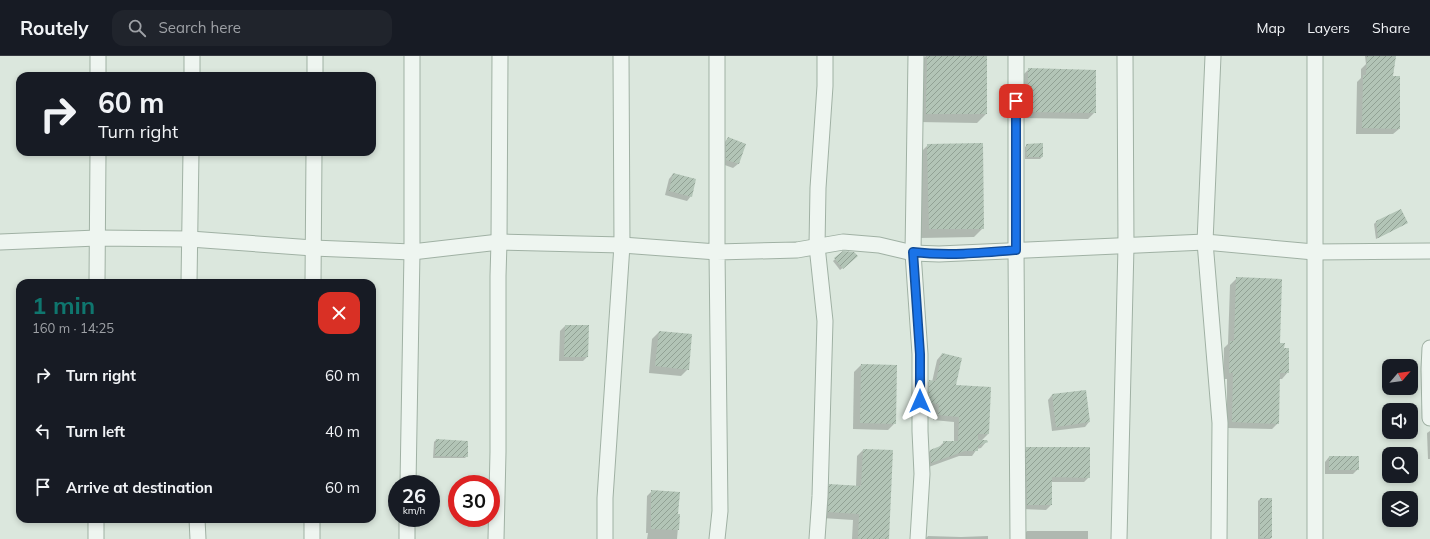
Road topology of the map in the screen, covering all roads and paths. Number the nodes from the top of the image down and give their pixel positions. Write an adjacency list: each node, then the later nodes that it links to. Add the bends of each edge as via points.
1 (98, 56): 14 (street)
2 (192, 56): 15 (street)
3 (315, 56): 16 (street)
4 (412, 56): 31 (street)
5 (500, 56): 23 (street)
6 (622, 56): 25 (street)
7 (716, 56): 32 (street)
8 (825, 56): 26 (street)
9 (916, 56): 33 (street)
10 (1016, 56): 29 (street)
11 (1125, 56): 27 (street)
12 (1212, 56): 24 (street)
13 (1315, 56): 34 (street)
14 (98, 72)
15 (192, 72)
16 (314, 72)
17 (98, 156): 20 (street)
18 (191, 156): 21 (street)
19 (314, 156): 28 (street)
20 (97, 238): 21 (street); 22 (street); 35 (street)
21 (190, 239): 28 (street); 36 (street)
22 (0, 242)
23 (499, 242): 25 (street); 31 (street); 49 (street)
24 (1205, 242): 27 (street); 34 (street); 56 (street, via 1220,423)
25 (622, 245): 32 (street); 50 (street, via 605,498)
26 (817, 246): 32 (street, via 797,250); 33 (street, via 843,242 879,245); 52 (street, via 825,321)
27 (1126, 246): 29 (street); 55 (street)
28 (313, 248): 31 (street); 37 (street)
29 (1016, 250): 33 (street, via 962,254); 54 (street)
30 (1430, 251): 34 (street)
31 (412, 252): 40 (street)
32 (717, 252): 51 (street, via 720,503)
33 (913, 252): 53 (street, via 920,354 922,474)
34 (1314, 252): 57 (street)
35 (97, 279)
36 (189, 279)
37 (313, 279)
38 (1430, 348): 39 (street)
39 (1430, 418)
40 (408, 475)
41 (96, 523): 45 (street)
42 (197, 523): 46 (street)
43 (312, 523): 47 (street)
44 (407, 527): 48 (street)
45 (96, 539)
46 (198, 539)
47 (312, 539)
48 (407, 539)
49 (496, 539)
50 (605, 539)
51 (718, 539)
52 (817, 539)
53 (918, 539)
54 (1018, 539)
55 (1119, 539)
56 (1219, 539)
57 (1315, 539)

